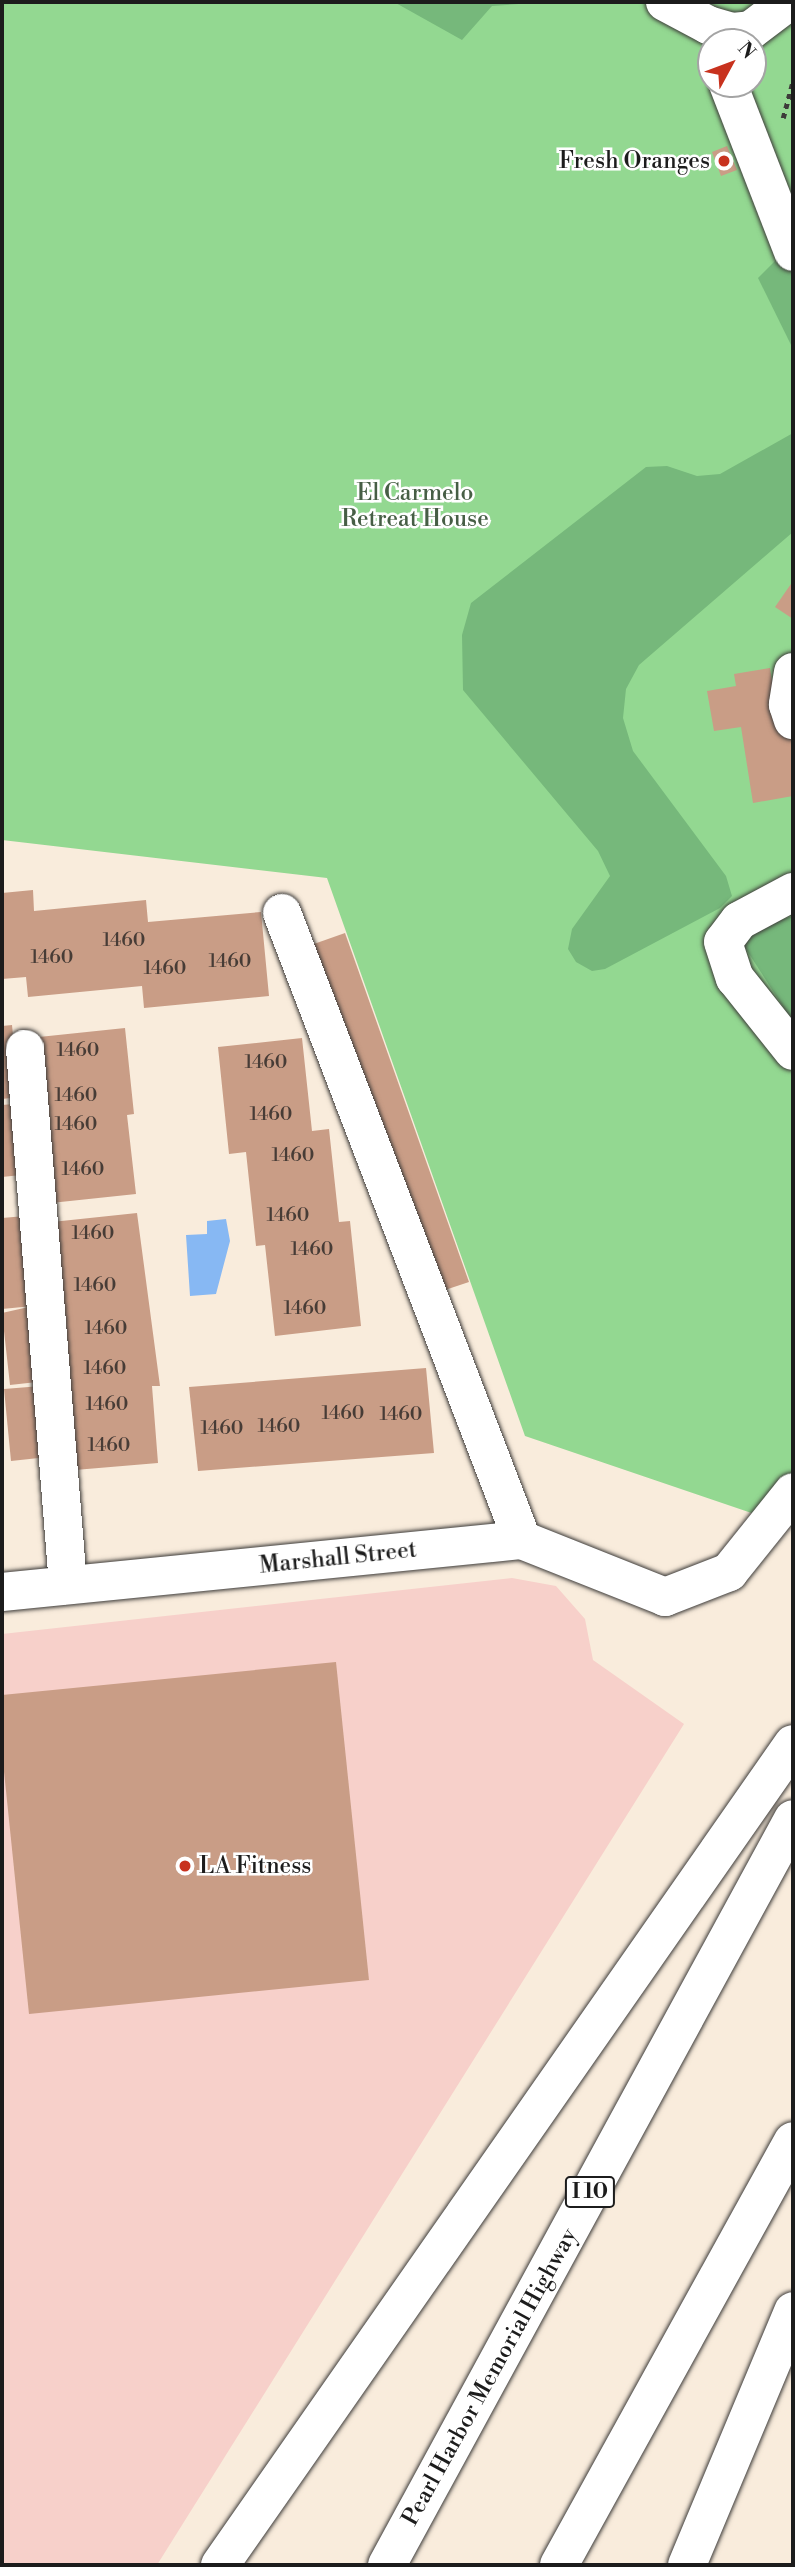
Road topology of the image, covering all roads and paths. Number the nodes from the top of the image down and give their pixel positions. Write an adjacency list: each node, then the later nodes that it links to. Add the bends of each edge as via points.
1 (665, 2): 3 (main road)
2 (788, 2): 4 (main road)
3 (704, 28)
4 (754, 28)
5 (733, 98): 6 (main road)
6 (793, 252)
7 (793, 672): 8 (main road, via 788,683)
8 (793, 720)
9 (793, 892): 12 (main road, via 738,921 723,942 735,978)
10 (282, 913): 14 (main road)
11 (25, 1049): 15 (main road)
12 (793, 1051)
13 (793, 1492): 14 (main road, Marshall Street, via 777,1518 729,1572 665,1597)
14 (522, 1540): 15 (main road, Marshall Street)
15 (68, 1585): 16 (main road, Marshall Street)
16 (2, 1592)
17 (793, 1744): 21 (main road)
18 (793, 1819): 22 (main road, Pearl Harbor Memorial Highway / I 10)
19 (793, 2141): 23 (main road)
20 (793, 2311): 24 (main road)
21 (220, 2565)
22 (387, 2565)
23 (559, 2565)
24 (687, 2565)

